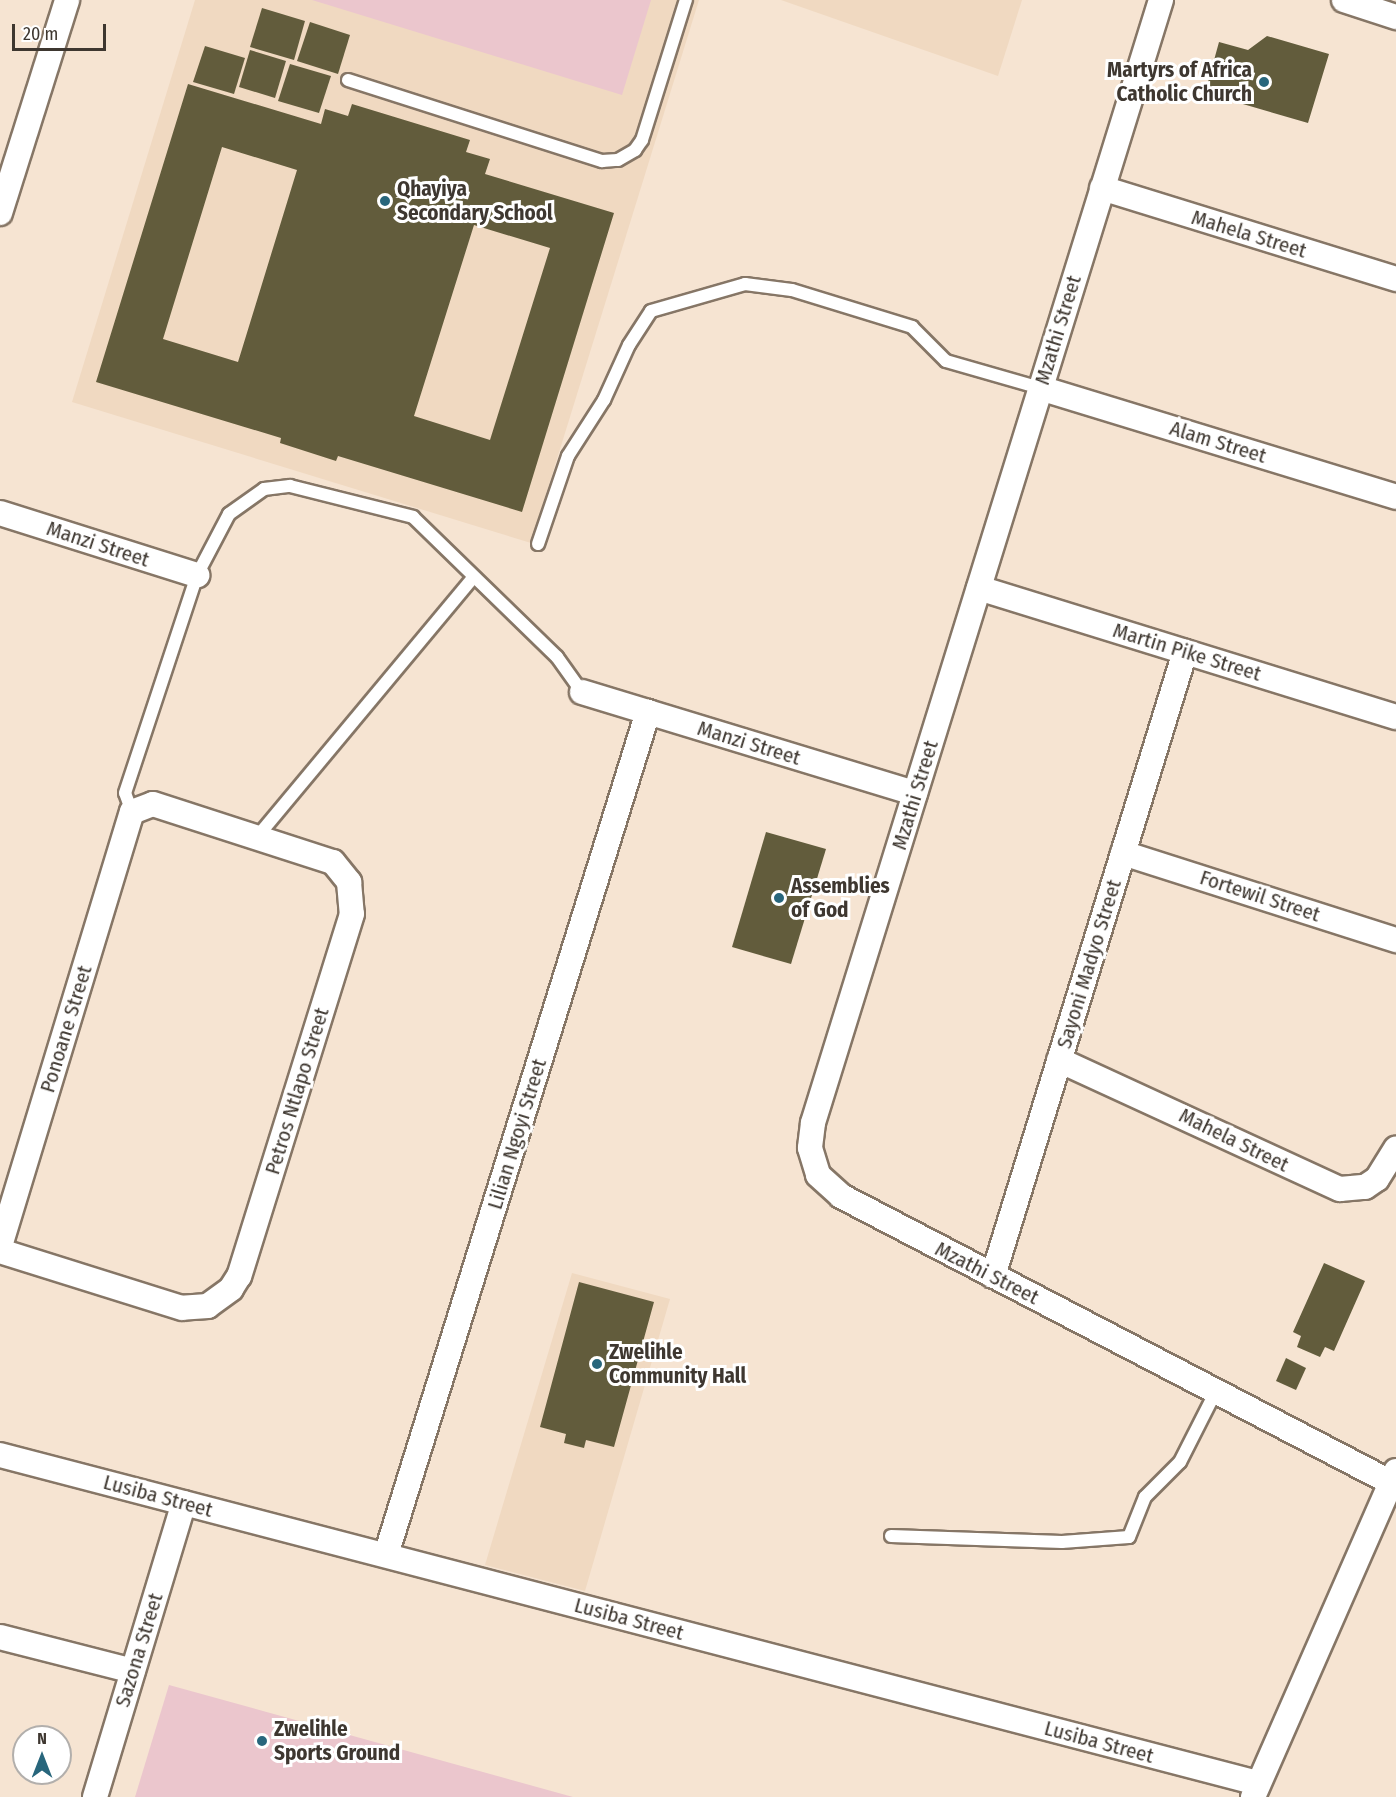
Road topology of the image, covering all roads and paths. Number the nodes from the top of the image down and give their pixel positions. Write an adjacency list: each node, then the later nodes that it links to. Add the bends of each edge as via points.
1 (67, 0): 8 (street)
2 (686, 0): 6 (lane, via 642,140 635,150 618,160 602,161)
3 (1161, 0): 7 (street, Mzathi Street)
4 (1344, 0): 5 (street)
5 (1396, 17)
6 (348, 80)
7 (1102, 188): 9 (street, Mahela Street); 10 (street, Mzathi Street)
8 (0, 213)
9 (1396, 279)
10 (1040, 388): 11 (street, Alam Street); 13 (lane, via 946,361 912,327 792,290 745,284 651,311 629,345 604,400 568,456); 16 (street, Mzathi Street)
11 (1396, 497)
12 (0, 513): 14 (street, Manzi Street)
13 (538, 543)
14 (197, 575): 15 (lane, via 229,514 264,489 290,486 413,517 455,555); 22 (lane, via 125,793)
15 (473, 578): 18 (lane, via 557,657); 23 (lane)
16 (979, 588): 17 (street, Martin Pike Street); 21 (street, Mzathi Street)
17 (1185, 651): 20 (street, Martin Pike Street); 24 (street, Sayoni Madyo Street)
18 (582, 692): 19 (street, Manzi Street)
19 (648, 712): 21 (street, Manzi Street); 36 (street, Lilian Ngoyi Street)
20 (1396, 717)
21 (915, 793): 30 (street, Mzathi Street, via 813,1123 810,1148 818,1175 840,1196)
22 (132, 812): 23 (street, Petros Ntlapo Street, via 153,804); 28 (street, Ponoane Street)
23 (257, 837): 29 (street, Petros Ntlapo Street, via 333,862 350,882 353,906 231,1289 208,1306 182,1308)
24 (1123, 853): 25 (street, Fortewil Street); 26 (street, Sayoni Madyo Street)
25 (1396, 940)
26 (1059, 1060): 27 (street, Mahela Street, via 1340,1189 1365,1187 1377,1179); 30 (street, Sayoni Madyo Street)
27 (1396, 1149)
28 (0, 1246)
29 (0, 1251)
30 (993, 1276): 31 (street, Mzathi Street)
31 (1216, 1391): 33 (street, Mzathi Street); 35 (lane, via 1180,1462 1145,1497 1129,1537 1062,1542)
32 (0, 1455): 34 (street, Lusiba Street)
33 (1393, 1476): 39 (street, Lusiba Street)
34 (184, 1503): 36 (street, Lusiba Street); 38 (street, Sazona Street)
35 (891, 1536)
36 (386, 1555): 39 (street, Lusiba Street)
37 (0, 1637): 38 (street)
38 (133, 1671): 40 (street, Sazona Street)
39 (1255, 1790)
40 (94, 1797)

